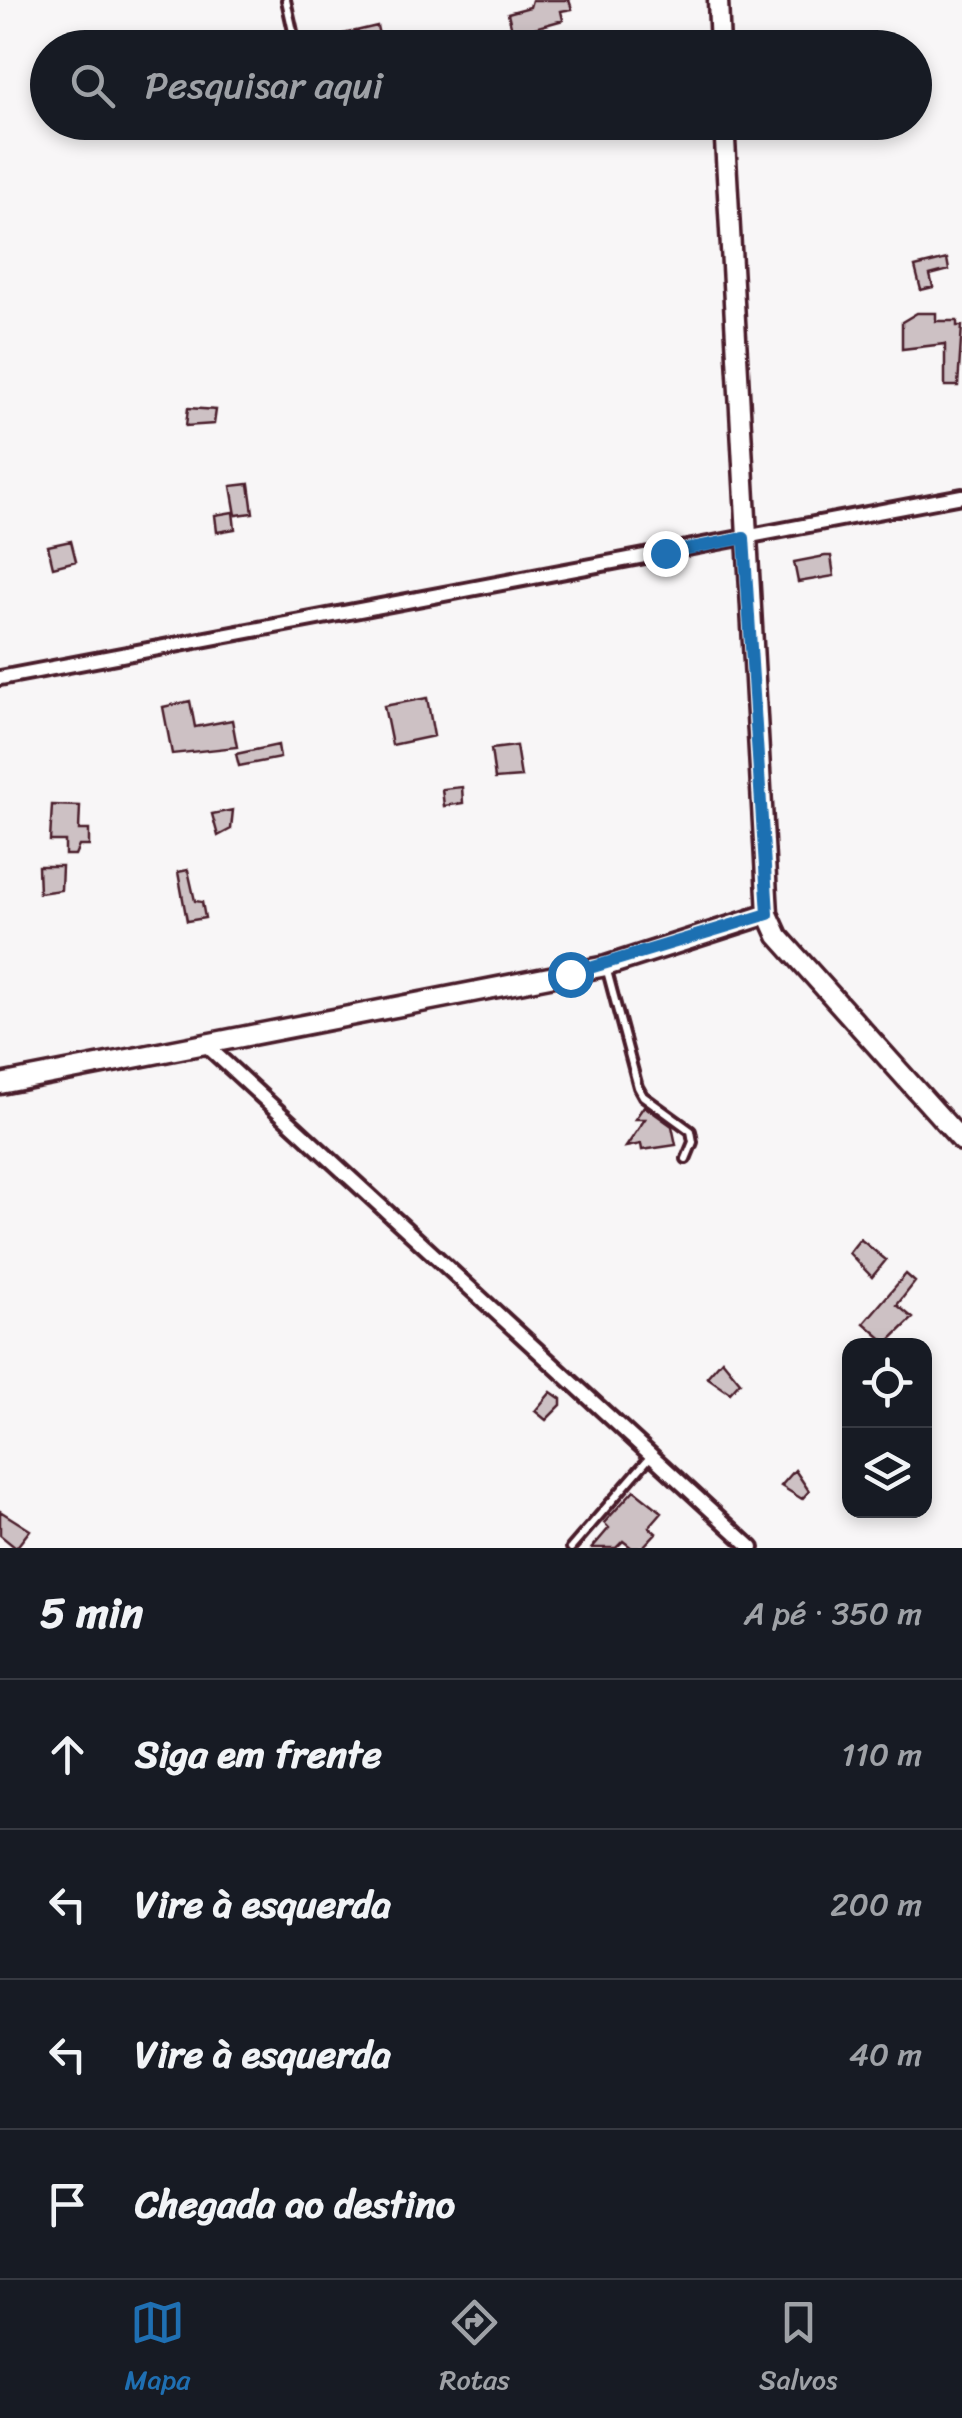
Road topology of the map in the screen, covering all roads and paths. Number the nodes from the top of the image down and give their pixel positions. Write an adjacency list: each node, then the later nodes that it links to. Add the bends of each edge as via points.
1 (286, 0): 3 (lane)
2 (718, 0): 4 (street)
3 (293, 30)
4 (719, 30)
5 (725, 140): 7 (street)
6 (962, 496): 7 (street)
7 (744, 538): 8 (street); 9 (street)
8 (0, 678)
9 (768, 914): 10 (street); 13 (street, via 778,936)
10 (606, 966): 11 (street); 14 (lane, via 638,1087 691,1131)
11 (208, 1046): 12 (street); 15 (street)
12 (0, 1084)
13 (962, 1141)
14 (686, 1159)
15 (650, 1456): 16 (lane); 17 (street)
16 (570, 1548)
17 (752, 1548)

